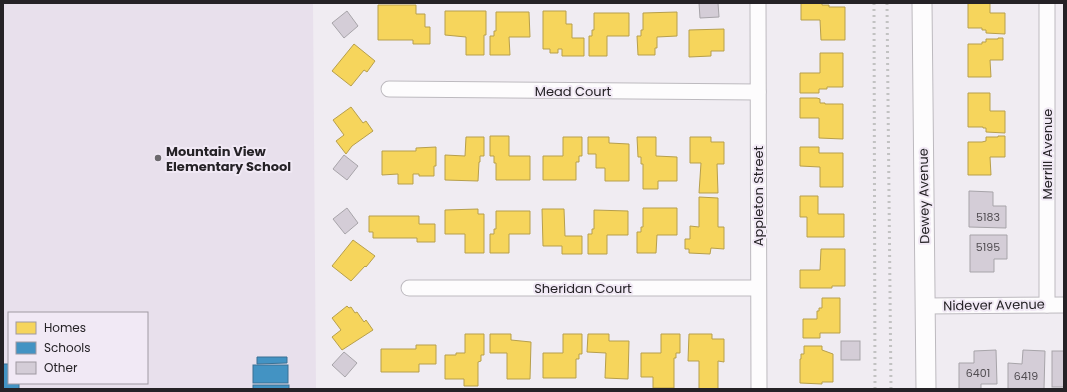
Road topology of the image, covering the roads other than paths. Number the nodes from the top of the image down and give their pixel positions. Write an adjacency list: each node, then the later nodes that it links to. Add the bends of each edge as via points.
1 (758, 3): 5 (street, Appleton Street)
2 (922, 3): 10 (street, Dewey Avenue)
3 (1047, 3): 8 (street, Merrill Avenue)
4 (389, 89): 5 (street, Mead Court)
5 (758, 92): 7 (street, Appleton Street)
6 (409, 288): 7 (street, Sheridan Court)
7 (758, 288): 11 (street, Appleton Street)
8 (1047, 305): 9 (street, Nidever Avenue); 10 (street, Nidever Avenue)
9 (1064, 305)
10 (925, 306): 12 (street, Dewey Avenue)
11 (759, 389)
12 (926, 389)

